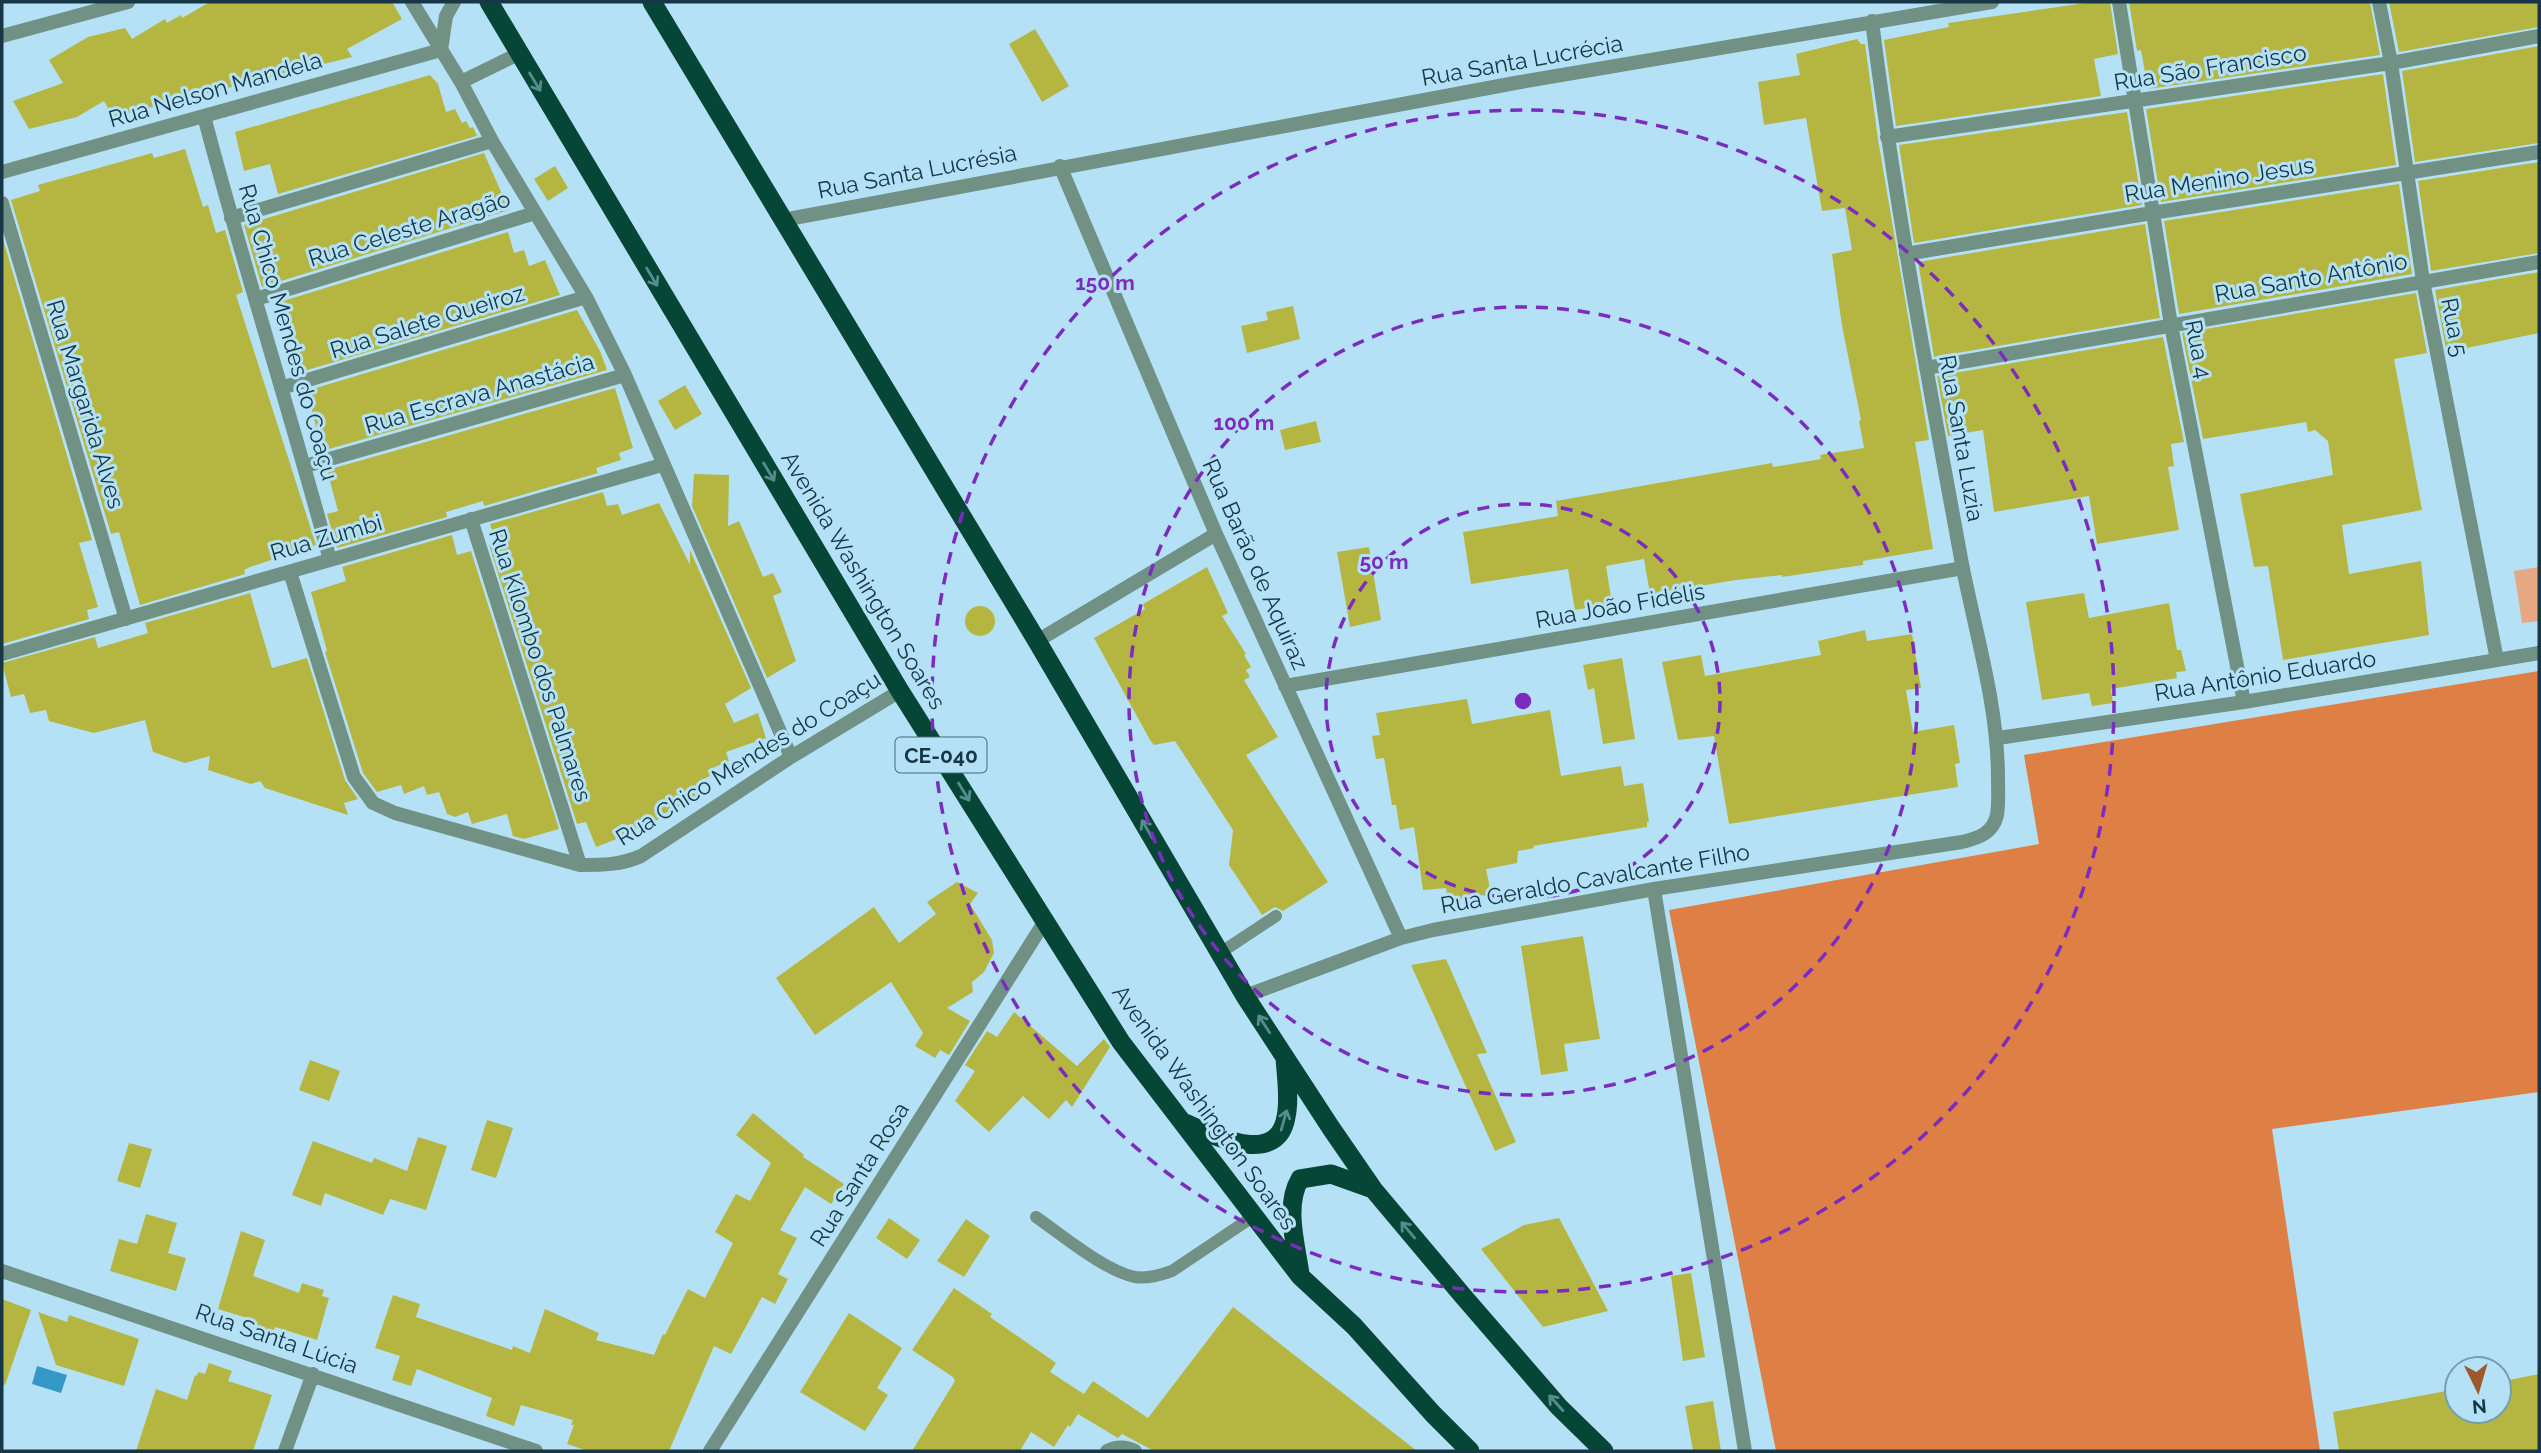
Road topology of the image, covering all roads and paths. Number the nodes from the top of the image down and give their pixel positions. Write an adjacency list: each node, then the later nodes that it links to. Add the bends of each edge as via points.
1 (128, 2): 10 (street)
2 (412, 2): 12 (street)
3 (454, 2): 12 (street, via 446,16)
4 (489, 2): 13 (highway, Avenida Washington Soares / CE-040)
5 (652, 2): 28 (highway)
6 (1992, 2): 9 (street, Rua Santa Lucrécia)
7 (2119, 2): 16 (street, Rua 4)
8 (2379, 2): 14 (street, Rua 5)
9 (1872, 22): 18 (street, Rua Santa Luzia); 21 (street, Rua Santa Lucrécia)
10 (2, 36)
11 (2539, 36): 14 (street, Rua São Francisco)
12 (441, 50): 15 (street); 17 (street, Rua Nelson Mandela)
13 (518, 54): 15 (street); 51 (highway, Avenida Washington Soares / CE-040, one-way to 51)
14 (2391, 63): 16 (street, Rua São Francisco); 23 (street, Rua 5)
15 (461, 82): 19 (street)
16 (2135, 102): 18 (street, Rua São Francisco); 26 (street, Rua 4)
17 (204, 116): 22 (street, Rua Nelson Mandela); 27 (street, Rua Chico Mendes do Coaçu)
18 (1887, 137): 29 (street, Rua Santa Luzia)
19 (492, 141): 25 (street); 27 (street)
20 (2539, 152): 23 (street, Rua Menino Jesus)
21 (1060, 166): 28 (street, Rua Santa Lucrésia); 41 (street, Rua Barão de Aquiraz)
22 (2, 172)
23 (2406, 173): 26 (street, Rua Menino Jesus); 31 (street, Rua 5)
24 (2, 202): 45 (street, Rua Margarida Alves)
25 (535, 213): 32 (street); 33 (street, Rua Celeste Aragão)
26 (2152, 213): 29 (street, Rua Menino Jesus); 34 (street, Rua 4)
27 (230, 218): 33 (street, Rua Chico Mendes do Coaçu)
28 (783, 220): 46 (highway)
29 (1906, 254): 35 (street, Rua Santa Luzia)
30 (2539, 262): 31 (street, Rua Santo Antônio)
31 (2423, 281): 34 (street, Rua Santo Antônio); 49 (street, Rua 5)
32 (586, 297): 36 (street); 37 (street, Rua Salete Queiroz)
33 (256, 299): 37 (street, Rua Chico Mendes do Coaçu)
34 (2171, 325): 35 (street, Rua Santo Antônio); 52 (street, Rua 4)
35 (1926, 368): 43 (street, Rua Santa Luzia)
36 (625, 375): 38 (street); 39 (street, Rua Escrava Anastácia)
37 (281, 388): 39 (street, Rua Chico Mendes do Coaçu)
38 (662, 465): 40 (street, Rua Zumbi); 54 (street)
39 (305, 466): 42 (street, Rua Chico Mendes do Coaçu)
40 (471, 519): 42 (street, Rua Zumbi); 56 (street, Rua Kilombo dos Palmares)
41 (1216, 534): 46 (street); 50 (street, Rua Barão de Aquiraz)
42 (330, 560): 44 (street, Rua Zumbi)
43 (1963, 568): 50 (street, Rua João Fidélis); 53 (street, Rua Santa Luzia)
44 (289, 572): 45 (street, Rua Zumbi); 56 (street, Rua Chico Mendes do Coaçu, via 354,777 373,803)
45 (126, 619): 48 (street, Rua Zumbi)
46 (1037, 641): 61 (highway, one-way to 46)
47 (2539, 653): 49 (street, Rua Antônio Eduardo)
48 (2, 654)
49 (2497, 660): 52 (street, Rua Antônio Eduardo)
50 (1285, 687): 60 (street, Rua Barão de Aquiraz)
51 (901, 691): 54 (street, Rua Chico Mendes do Coaçu); 59 (highway, Avenida Washington Soares / CE-040, one-way to 59)
52 (2245, 702): 53 (street, Rua Antônio Eduardo)
53 (1998, 738): 55 (street, Rua Santa Luzia, via 1993,827)
54 (791, 757): 56 (street, Rua Chico Mendes do Coaçu, via 641,856 606,865)
55 (1962, 842): 57 (street, Rua Geraldo Cavalcante Filho)
56 (580, 865)
57 (1654, 890): 60 (street, Rua Geraldo Cavalcante Filho); 78 (street)
58 (1276, 916): 61 (lane)
59 (1045, 921): 64 (highway, Avenida Washington Soares / CE-040, via 1121,1042); 73 (street, Rua Santa Rosa)
60 (1401, 938): 62 (street, Rua Geraldo Cavalcante Filho)
61 (1220, 953): 62 (highway)
62 (1245, 996): 63 (highway, one-way to 62)
63 (1285, 1057): 64 (highway, one-way to 63, via 1236,1143 1267,1143 1286,1120); 65 (highway)
64 (1184, 1123): 66 (highway, Avenida Washington Soares / CE-040)
65 (1373, 1189): 69 (highway, via 1331,1174 1300,1180 1292,1208); 77 (highway, one-way to 65, via 1559,1407)
66 (1254, 1216): 67 (lane, via 1172,1271 1137,1277 1117,1272); 69 (highway, Avenida Washington Soares / CE-040)
67 (1036, 1217)
68 (2, 1271): 70 (street, Rua Santa Lúcia)
69 (1300, 1276): 76 (highway, Avenida Washington Soares / CE-040, via 1354,1326)
70 (313, 1374): 71 (street); 72 (street, Rua Santa Lúcia)
71 (285, 1451)
72 (536, 1451)
73 (710, 1451)
74 (1107, 1451): 75 (street, via 1119,1447)
75 (1135, 1451)
76 (1470, 1451)
77 (1604, 1451)
78 (1745, 1451)

